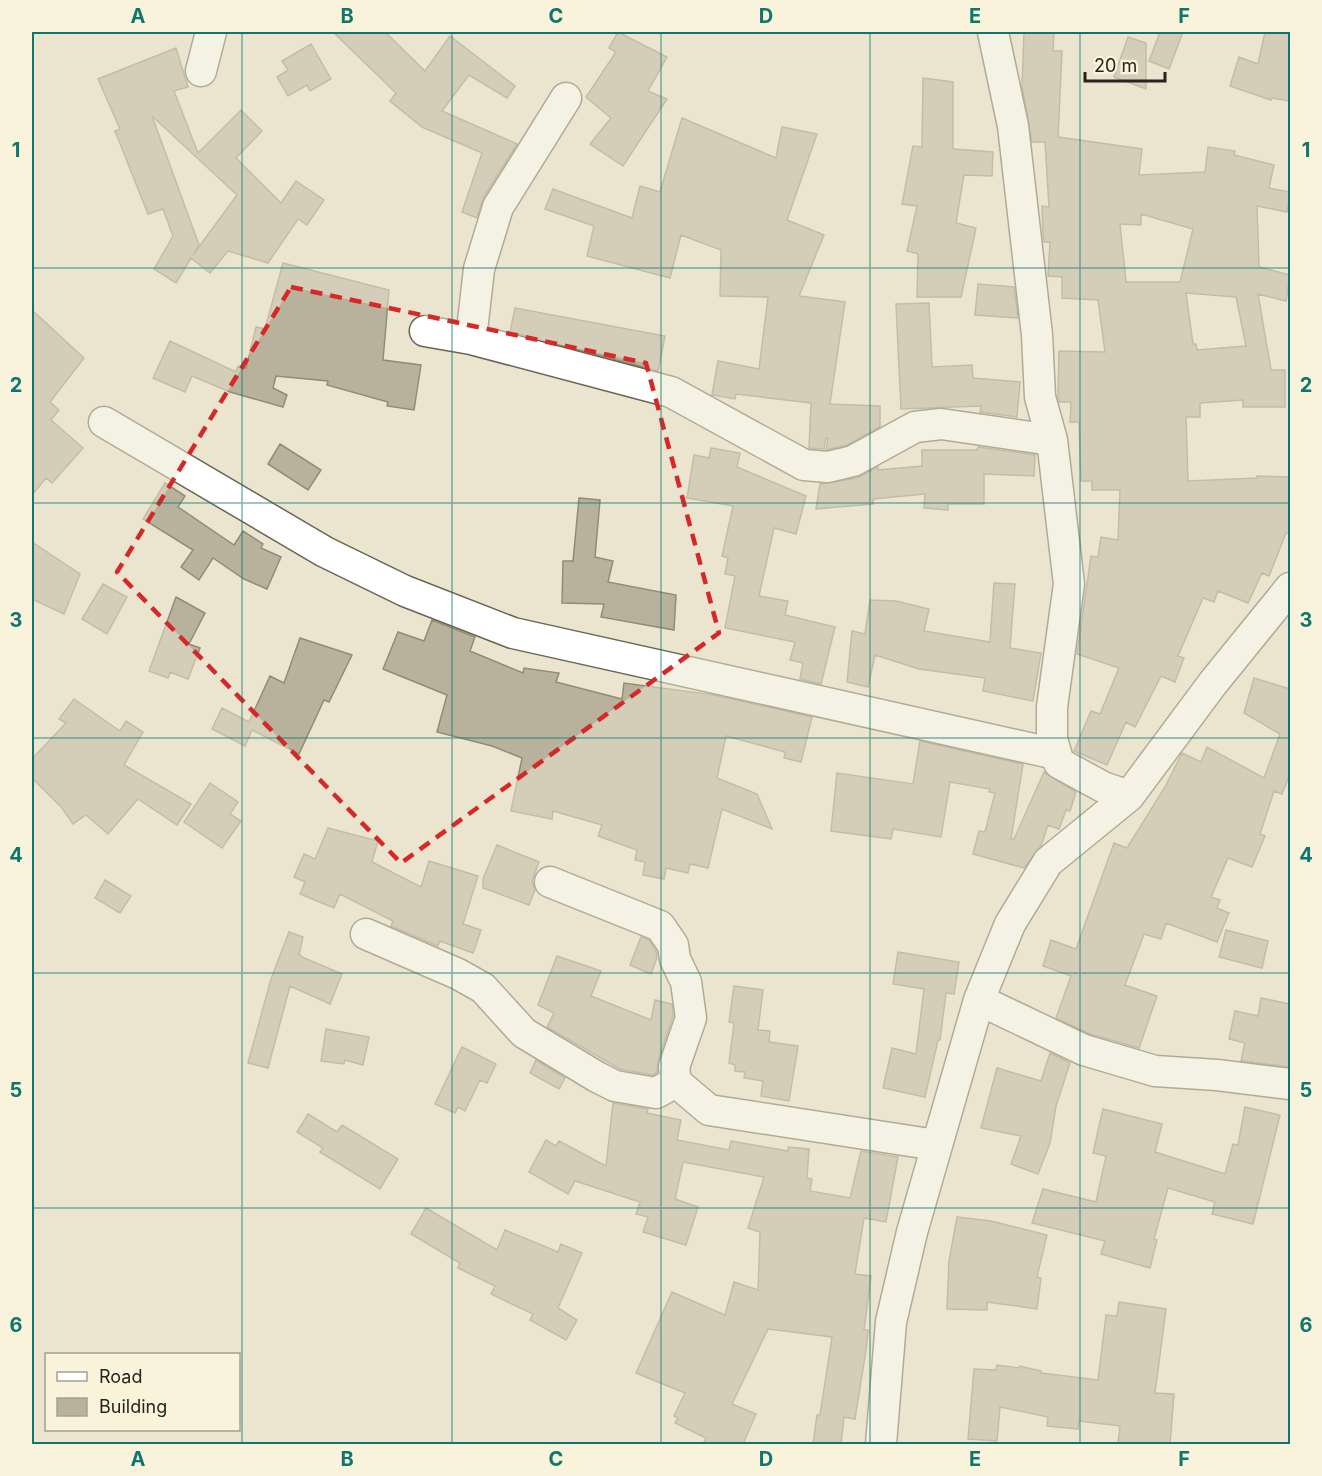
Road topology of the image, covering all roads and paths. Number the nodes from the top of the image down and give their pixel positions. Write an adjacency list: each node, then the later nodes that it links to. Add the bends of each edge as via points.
1 (211, 32): 3 (street)
2 (993, 32): 8 (street, via 1013,126 1037,335 1040,397)
3 (201, 71)
4 (566, 98): 6 (street, via 498,207 479,269)
5 (425, 332): 6 (street)
6 (471, 339): 8 (street, via 671,392 804,465 828,467 853,461 915,427 941,424)
7 (104, 422): 10 (street, via 325,552 405,591 513,633)
8 (1052, 440): 10 (street, via 1069,584 1052,707)
9 (1290, 588): 11 (street)
10 (1056, 754): 11 (street, via 1059,763)
11 (1129, 796): 14 (street, via 1048,862 1010,924)
12 (550, 882): 15 (street, via 660,926 673,945 686,982 691,1018 674,1067)
13 (366, 934): 15 (street, via 483,988 524,1033 615,1086 656,1092)
14 (979, 1000): 16 (street, via 1084,1050 1155,1071); 17 (street)
15 (676, 1083): 17 (street, via 709,1110)
16 (1290, 1084)
17 (936, 1145): 18 (street, via 891,1322)
18 (881, 1444)

